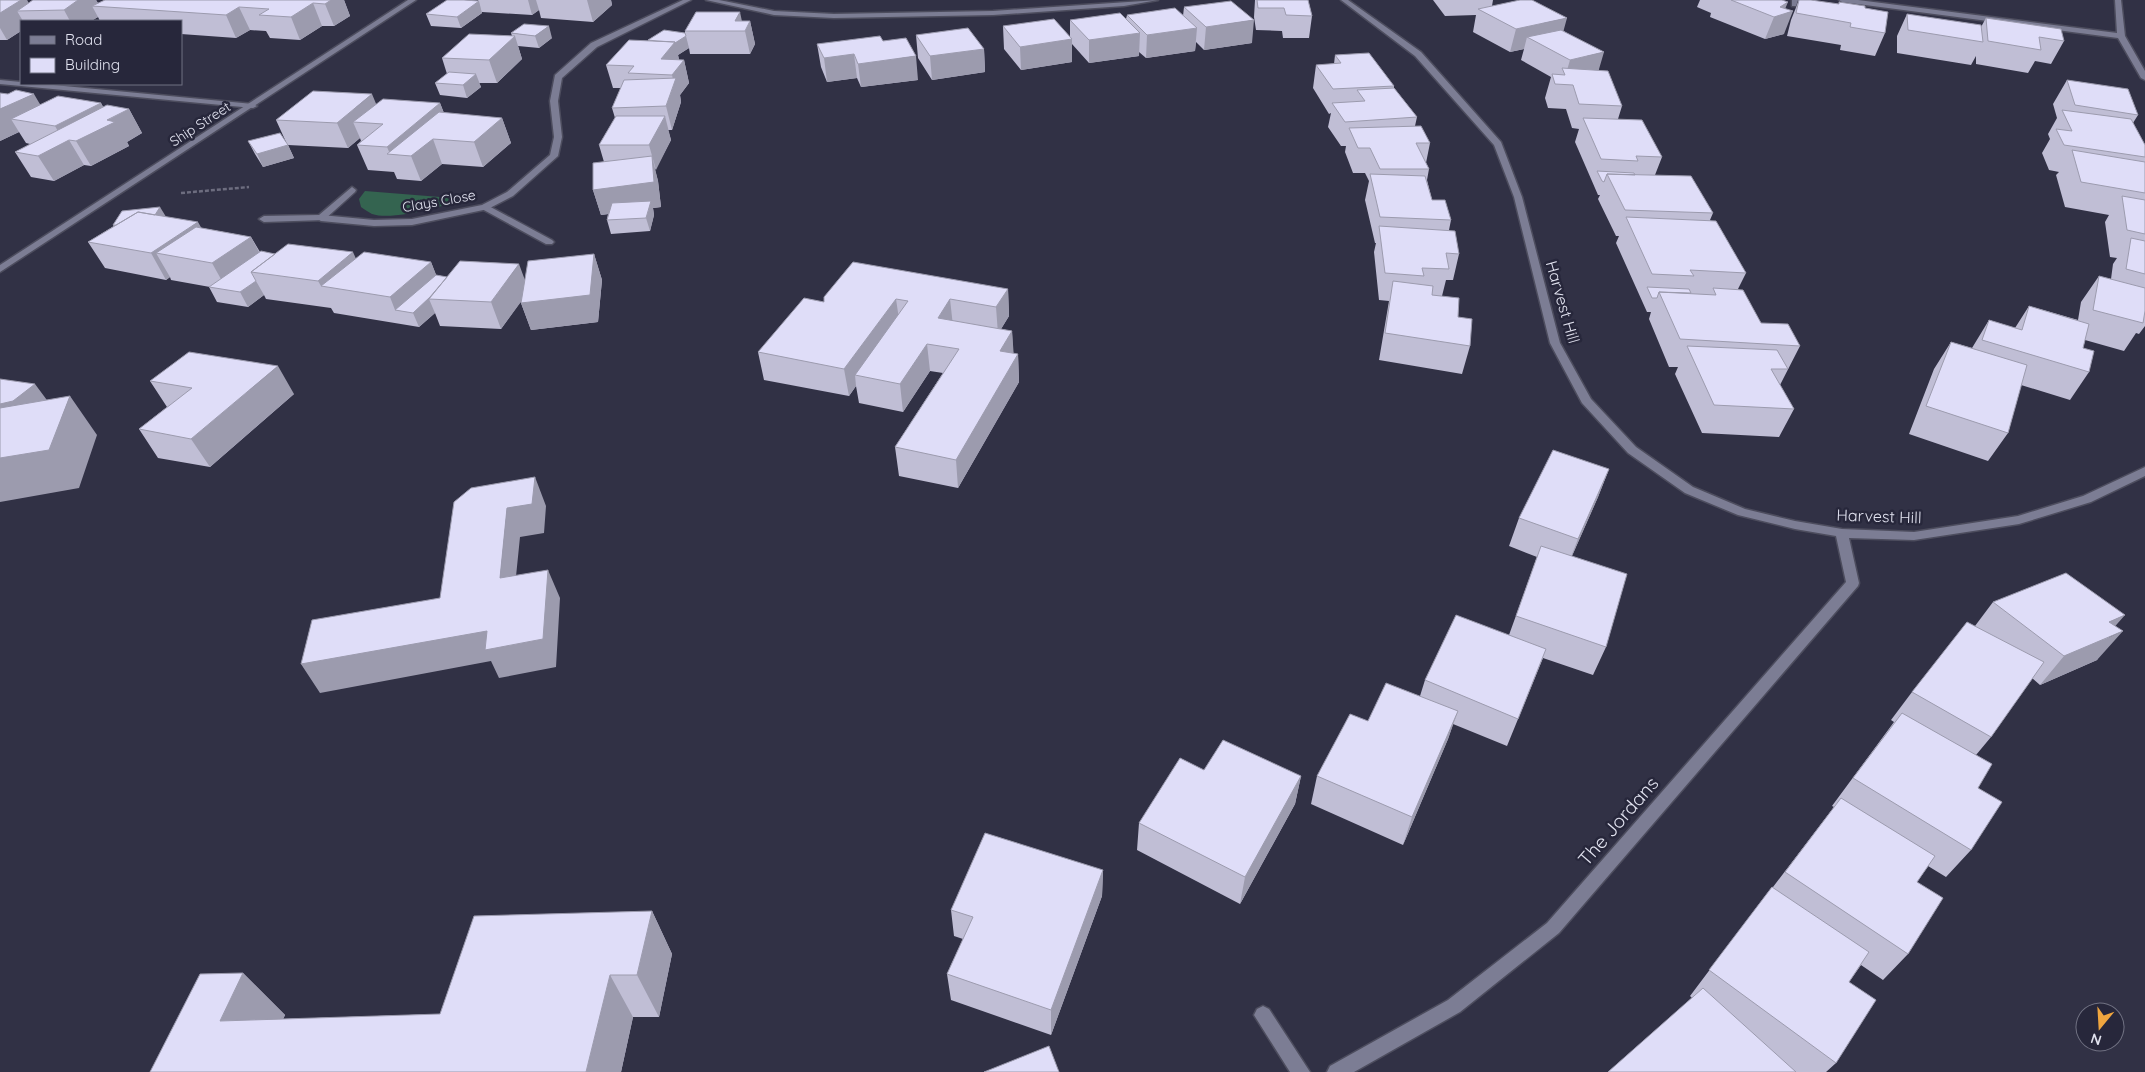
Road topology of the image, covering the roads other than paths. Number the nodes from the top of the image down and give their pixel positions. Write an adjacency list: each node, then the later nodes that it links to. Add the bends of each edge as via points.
1 (413, 0): 13 (street, Ship Street)
2 (688, 0): 15 (street, Clays Close, via 594,45 558,76 554,101 558,137 554,156 510,194)
3 (709, 0): 4 (street, via 774,13 834,16 993,13)
4 (1155, 0)
5 (1344, 0): 21 (street, Harvest Hill, via 1418,54 1498,144 1518,197 1555,343 1586,400 1632,450 1689,490 1742,512 1795,526)
6 (1842, 0): 8 (street)
7 (2118, 0): 8 (street)
8 (2121, 36): 9 (street)
9 (2145, 78)
10 (0, 82): 11 (street)
11 (20, 84)
12 (32, 85): 13 (street)
13 (254, 106): 19 (street, Ship Street)
14 (352, 190): 16 (street)
15 (485, 207): 16 (street, Clays Close, via 412,222 374,223); 18 (street)
16 (320, 218): 17 (street, Clays Close)
17 (264, 219)
18 (549, 242)
19 (0, 269)
20 (2145, 471): 21 (street, Harvest Hill, via 2087,499 2019,520 1914,536)
21 (1842, 533): 24 (street, The Jordans, via 1853,583 1553,928 1454,1006)
22 (1263, 1015): 23 (street)
23 (1301, 1072)
24 (1336, 1072)

